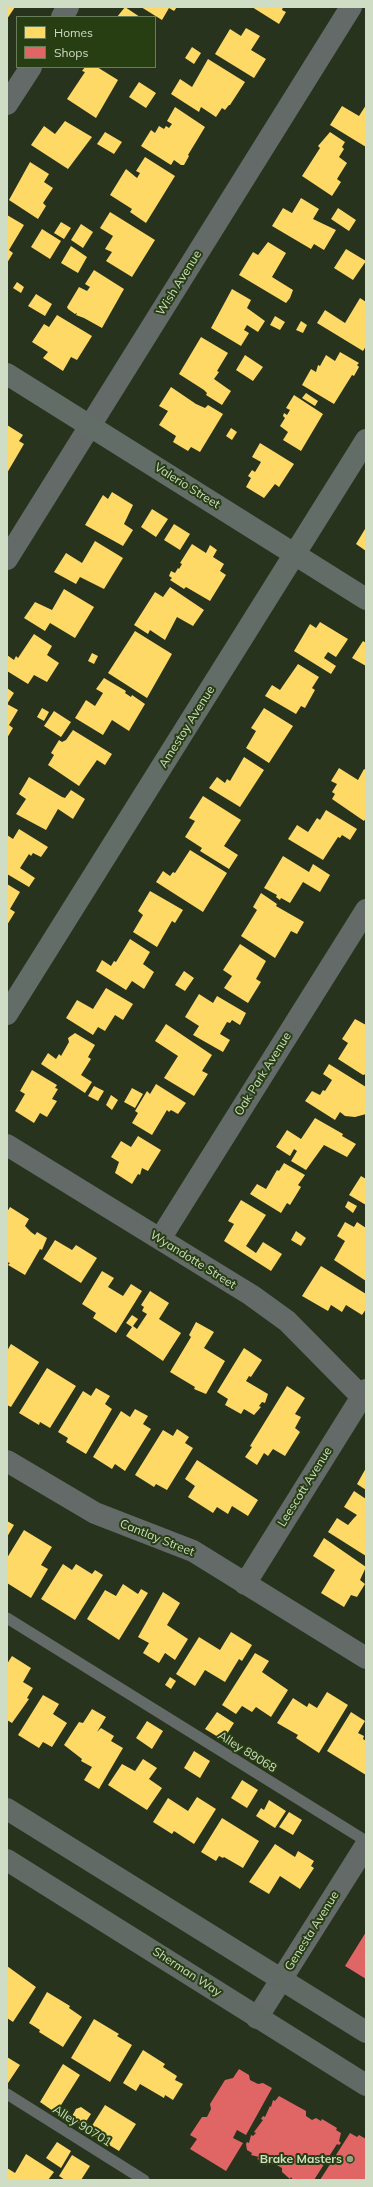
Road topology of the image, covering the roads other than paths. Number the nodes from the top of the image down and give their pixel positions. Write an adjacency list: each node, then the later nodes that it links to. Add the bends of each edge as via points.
1 (68, 7): 3 (street)
2 (351, 7): 7 (street, Wish Avenue)
3 (63, 16)
4 (29, 68): 5 (street)
5 (7, 104)
6 (7, 374): 7 (street, Valerio Street)
7 (90, 425): 9 (street, Valerio Street); 10 (street, Wish Avenue)
8 (366, 440): 9 (street, Amestoy Avenue)
9 (295, 554): 11 (street, Valerio Street); 13 (street, Amestoy Avenue)
10 (7, 559)
11 (366, 599)
12 (366, 910): 15 (street, Oak Park Avenue)
13 (7, 1014)
14 (7, 1145): 15 (street, Wyandotte Street)
15 (160, 1239): 16 (street, Wyandotte Street, via 287,1320)
16 (364, 1393): 18 (street, Leescott Avenue)
17 (7, 1461): 18 (street, Cantlay Street, via 74,1502 107,1518 193,1550)
18 (245, 1584): 20 (street, Cantlay Street)
19 (7, 1618): 22 (lane, Alley 89068)
20 (366, 1658)
21 (7, 1809): 25 (main road)
22 (366, 1840)
23 (366, 1845): 25 (street, Genesta Avenue)
24 (7, 1860): 26 (main road, Sherman Way, via 150,1948)
25 (281, 1980): 26 (street, Genesta Avenue); 27 (main road)
26 (257, 2018): 28 (main road, Sherman Way)
27 (366, 2032)
28 (366, 2085)
29 (7, 2094): 30 (lane, Alley 90701)
30 (144, 2180)

